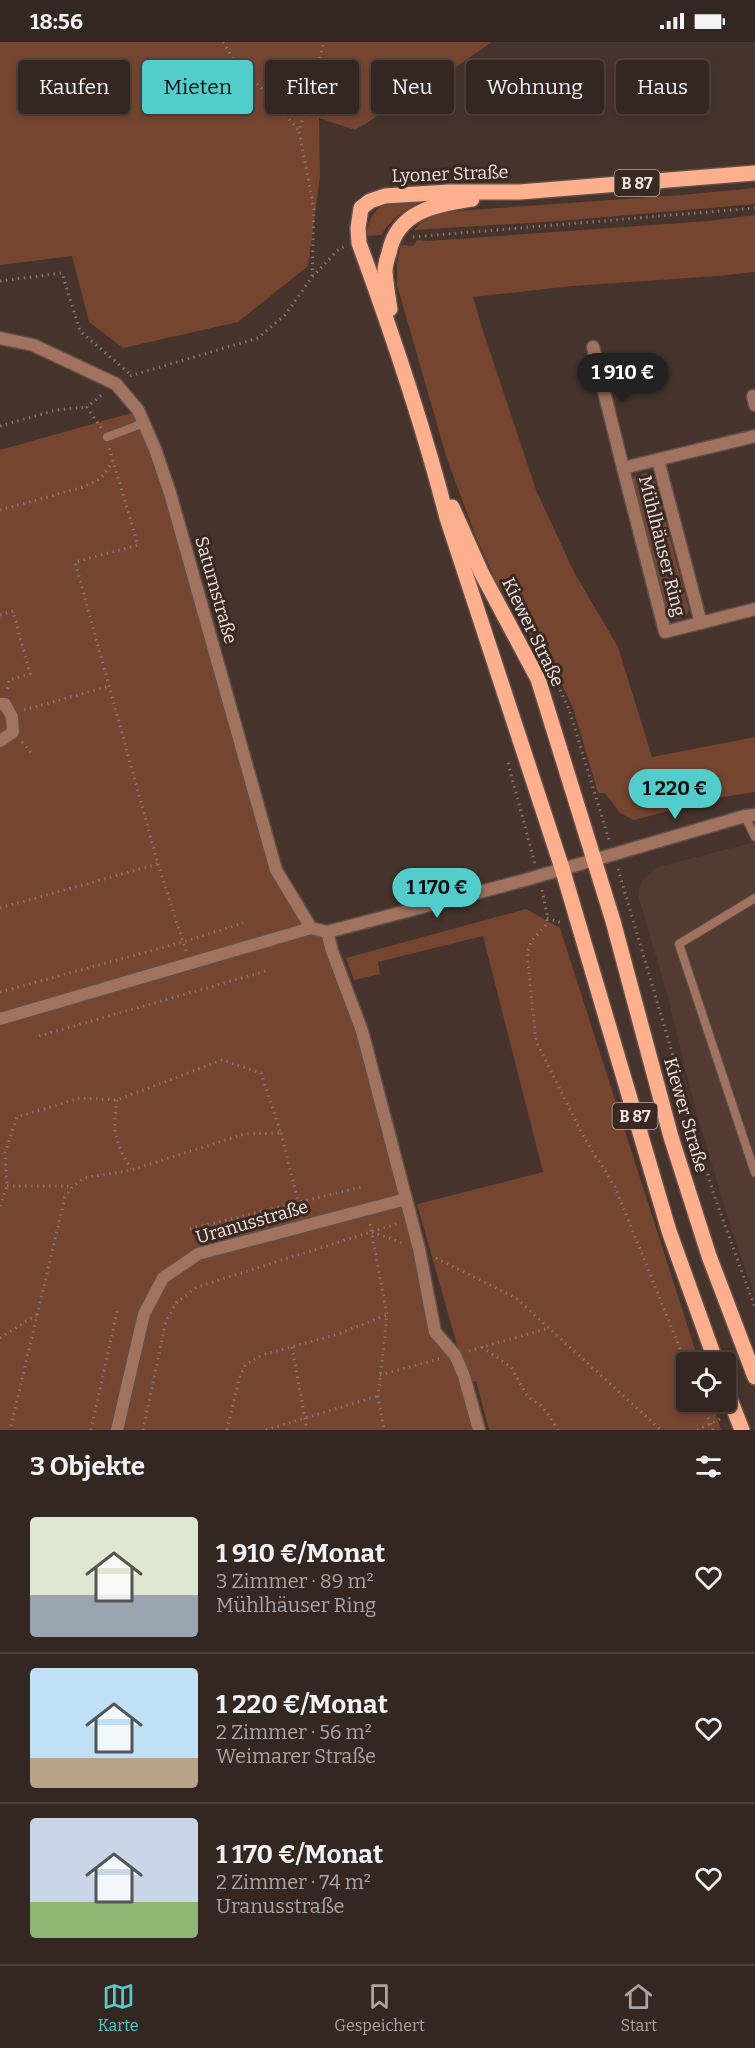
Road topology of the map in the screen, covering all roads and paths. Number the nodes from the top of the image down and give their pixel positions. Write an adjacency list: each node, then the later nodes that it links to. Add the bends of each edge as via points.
1 (223, 42): 3 (path, via 235,62)
2 (324, 42): 3 (path)
3 (299, 131): 9 (path, via 314,210)
4 (755, 173): 5 (main road, Lyoner Straße / B 87)
5 (520, 192): 8 (main road, Lyoner Straße / B 87, via 385,196 361,208); 11 (main road, Lyoner Straße / B 87, via 425,209 399,228 391,240 385,270)
6 (755, 208): 7 (path)
7 (421, 236)
8 (359, 243): 9 (path, via 339,249); 11 (main road, Lyoner Straße / B 87)
9 (312, 277): 14 (path, via 285,315 258,338)
10 (0, 281): 14 (path, via 62,273 80,332)
11 (393, 334): 25 (main road, Kiewer Straße / B 87)
12 (0, 338): 15 (street, Saturnstraße, via 33,345)
13 (593, 347): 26 (street, Mühlhäuser Ring)
14 (131, 375): 15 (path)
15 (116, 384): 18 (path); 19 (street, Saturnstraße)
16 (755, 396): 17 (street)
17 (755, 405)
18 (87, 407): 20 (path, via 56,410); 22 (path)
19 (144, 423): 22 (lane); 44 (street, Saturnstraße, via 170,493 276,870)
20 (0, 426)
21 (755, 436): 23 (street, Mühlhäuser Ring)
22 (107, 437): 24 (path)
23 (658, 460): 26 (street, Mühlhäuser Ring); 30 (street, Mühlhäuser Ring)
24 (113, 462): 27 (path, via 101,478 84,487); 31 (path, via 138,544 75,562)
25 (433, 463): 36 (main road, Kiewer Straße / B 87, via 481,572 538,679); 38 (main road, Kiewer Straße / B 87, via 447,518)
26 (623, 468): 30 (street, Mühlhäuser Ring, via 665,632)
27 (0, 510)
28 (755, 609): 30 (street, Mühlhäuser Ring)
29 (0, 615): 32 (path, via 13,611 30,674 9,680)
30 (701, 623)
31 (110, 687): 32 (path); 37 (path)
32 (5, 708): 33 (street, via 13,732)
33 (0, 741)
34 (750, 816): 35 (lane); 36 (street)
35 (755, 837)
36 (594, 859): 38 (street); 80 (main road, Kiewer Straße / B 87, via 671,1137 709,1256)
37 (158, 864): 41 (path); 46 (path)
38 (562, 868): 45 (street); 77 (main road, Kiewer Straße / B 87, via 669,1231)
39 (755, 898): 55 (lane, via 679,944)
40 (628, 903): 69 (path, via 714,1195)
41 (0, 908)
42 (547, 918): 76 (path, via 527,953 536,1041 582,1134 615,1187)
43 (243, 922): 46 (path)
44 (311, 928): 45 (street); 47 (street)
45 (327, 932): 59 (street, via 362,1031)
46 (183, 942): 47 (path); 49 (path)
47 (189, 963): 50 (street)
48 (266, 971): 51 (path)
49 (0, 992)
50 (0, 1019)
51 (39, 1036)
52 (117, 1100): 53 (path, via 222,1060 261,1073); 54 (path, via 114,1122 118,1147); 56 (path, via 80,1098 17,1117 5,1153)
53 (281, 1133): 54 (path, via 245,1134); 60 (path)
54 (131, 1170): 57 (path, via 84,1178)
55 (755, 1173)
56 (8, 1186): 57 (path); 61 (path)
57 (73, 1186): 70 (path, via 65,1197)
58 (361, 1187): 60 (path)
59 (406, 1199): 62 (street, Uranusstraße); 63 (street)
60 (298, 1201): 64 (path); 65 (path)
61 (0, 1206)
62 (366, 1209): 64 (street, Uranusstraße); 66 (path)
63 (411, 1220): 66 (path); 67 (street)
64 (304, 1227): 88 (street, Uranusstraße, via 198,1254 163,1278 144,1314)
65 (190, 1229)
66 (371, 1231): 67 (path); 71 (path); 89 (path, via 197,1287 177,1302 166,1321)
67 (419, 1249): 72 (path, via 516,1298); 78 (street, via 435,1332)
68 (118, 1307): 87 (path)
69 (755, 1308)
70 (37, 1314): 73 (path); 86 (path)
71 (387, 1315): 74 (path); 79 (path)
72 (550, 1328): 75 (path); 96 (path)
73 (1, 1335)
74 (292, 1347): 84 (path); 90 (path, via 262,1355 245,1365)
75 (482, 1347): 78 (path); 95 (path, via 511,1366 528,1396 543,1407)
76 (681, 1352)
77 (712, 1352)
78 (455, 1355): 79 (path); 94 (street)
79 (380, 1375): 81 (path)
80 (755, 1377)
81 (378, 1396): 84 (path); 93 (path)
82 (705, 1412): 85 (path)
83 (735, 1412): 99 (main road)
84 (304, 1419): 91 (path); 92 (path)
85 (710, 1424): 97 (path); 98 (path)
86 (10, 1430)
87 (90, 1430)
88 (117, 1430)
89 (143, 1430)
90 (227, 1430)
91 (266, 1430)
92 (307, 1430)
93 (384, 1430)
94 (479, 1430)
95 (558, 1430)
96 (661, 1430)
97 (697, 1430)
98 (713, 1430)
99 (742, 1430)

